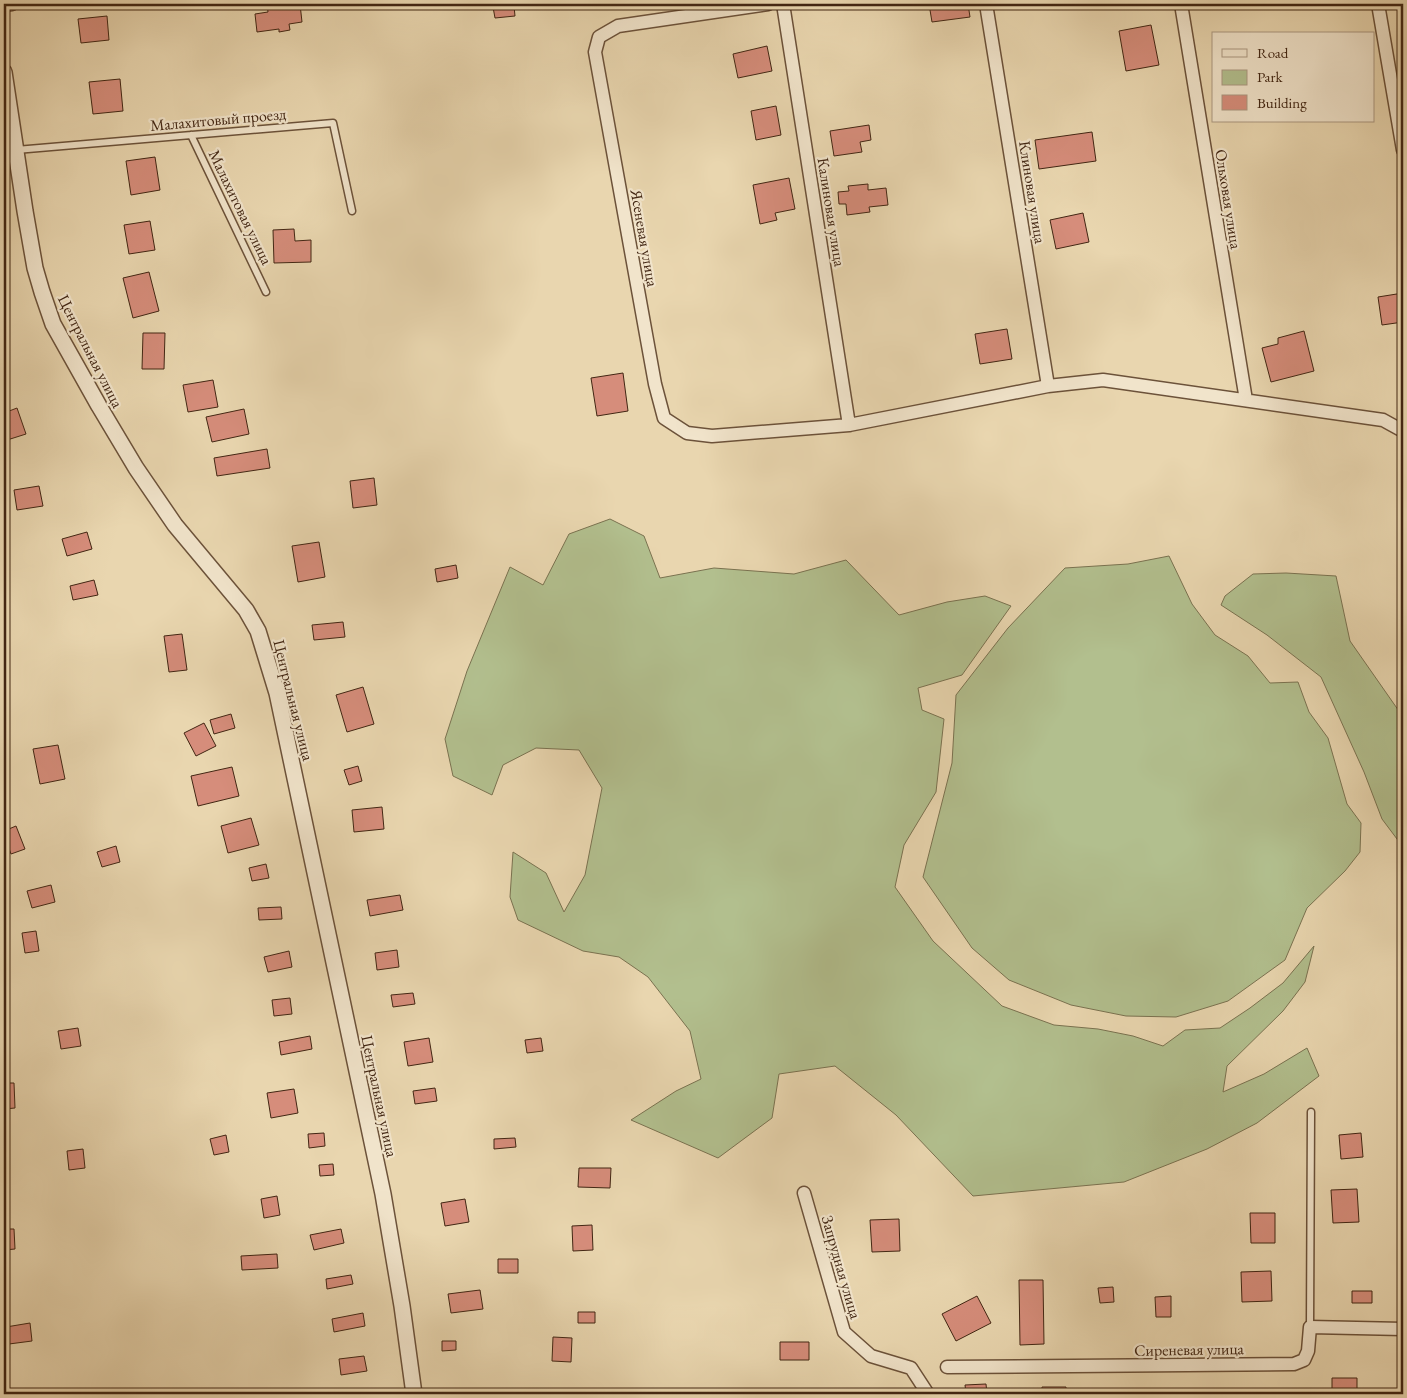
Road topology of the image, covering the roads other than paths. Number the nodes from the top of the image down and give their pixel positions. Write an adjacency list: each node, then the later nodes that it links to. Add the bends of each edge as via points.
1 (12, 4): 7 (street)
2 (768, 4): 16 (street, Ясеневая улица, via 618,26 599,37 595,52 655,384 664,418 687,433 712,436)
3 (783, 4): 16 (street, Калиновая улица)
4 (986, 4): 14 (street, Клиновая улица)
5 (1181, 4): 15 (street, Ольховая улица)
6 (1378, 4): 11 (street)
7 (4, 5)
8 (4, 72): 10 (street, Центральная улица)
9 (191, 135): 10 (lane, Малахитовый проезд); 12 (lane, Малахитовый проезд, via 333,123); 13 (lane, Малахитовая улица)
10 (15, 150): 23 (street, Центральная улица, via 35,268 54,324 136,468 175,525 246,610 258,631 269,664 383,1194)
11 (1403, 150)
12 (352, 211)
13 (266, 292)
14 (1048, 386): 15 (street, via 1103,380); 16 (street)
15 (1246, 400): 17 (street, via 1383,420)
16 (848, 425)
17 (1403, 431)
18 (1311, 1112): 20 (lane)
19 (804, 1193): 24 (street, Запрудная улица, via 844,1332 871,1356 911,1368)
20 (1310, 1327): 21 (street); 22 (street, Сиреневая улица, via 1308,1351 1304,1360 1294,1364)
21 (1403, 1329)
22 (947, 1367)
23 (414, 1394)
24 (928, 1394)

